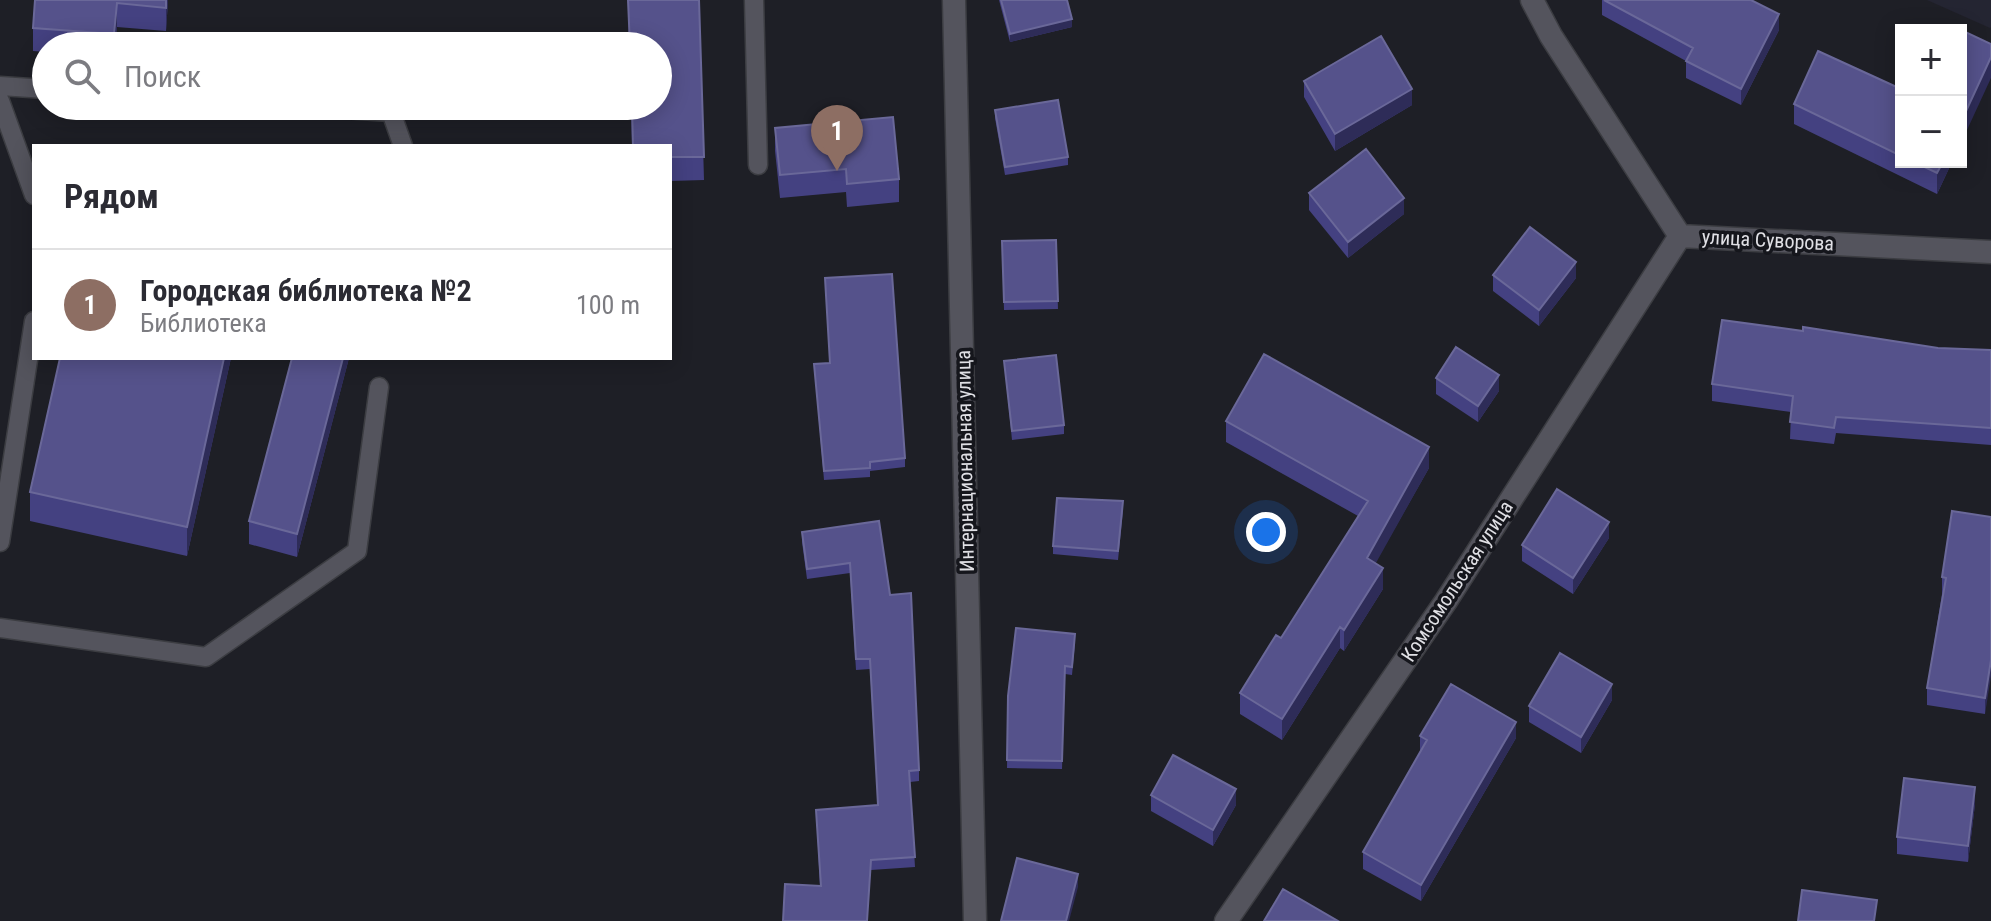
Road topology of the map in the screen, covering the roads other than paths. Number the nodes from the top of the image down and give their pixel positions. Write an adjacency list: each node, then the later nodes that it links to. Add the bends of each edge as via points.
1 (754, 0): 9 (lane)
2 (954, 0): 17 (street, Интернациональная улица)
3 (1532, 0): 11 (street, улица Суворова)
4 (0, 86): 5 (lane)
5 (32, 88)
6 (0, 101): 10 (lane)
7 (394, 120): 8 (lane)
8 (402, 144)
9 (758, 165)
10 (32, 189)
11 (1680, 236): 12 (street, улица Суворова); 18 (street, Комсомольская улица, via 1446,601)
12 (1991, 252)
13 (32, 334): 15 (lane)
14 (379, 387): 16 (lane, via 357,551 206,657)
15 (0, 542)
16 (0, 628)
17 (975, 921)
18 (1226, 921)

